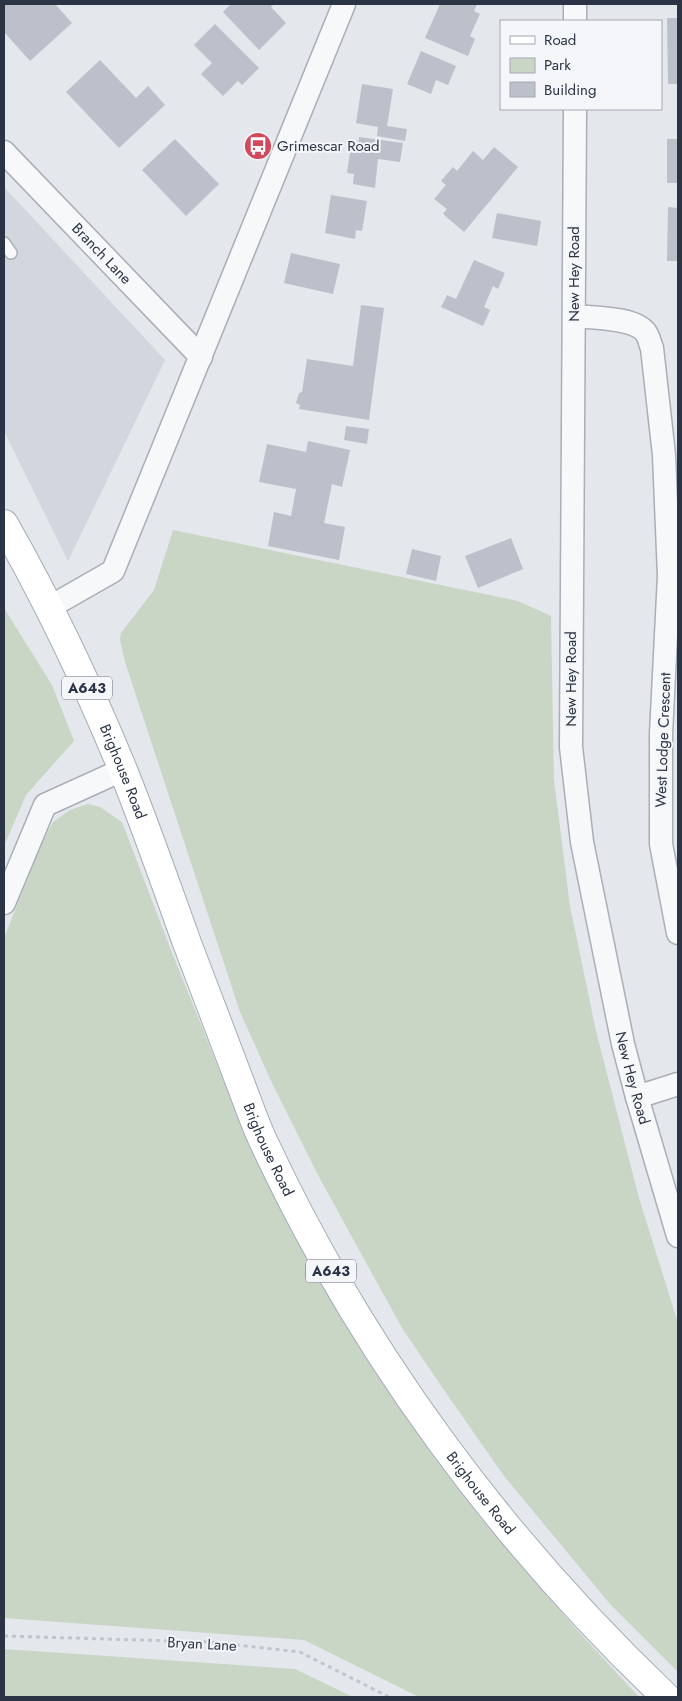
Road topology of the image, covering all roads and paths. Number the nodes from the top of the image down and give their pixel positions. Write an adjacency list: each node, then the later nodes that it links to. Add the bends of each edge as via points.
1 (344, 4): 9 (street)
2 (575, 4): 3 (street)
3 (575, 20)
4 (575, 110): 8 (street, New Hey Road)
5 (4, 152): 9 (street, Branch Lane)
6 (4, 243): 7 (lane)
7 (11, 253)
8 (574, 316): 10 (street, West Lodge Crescent, via 622,321 647,334); 17 (street, New Hey Road, via 571,747 582,842)
9 (201, 357): 12 (street, via 113,571)
10 (671, 455): 15 (street, West Lodge Crescent, via 670,576 661,734 661,844)
11 (4, 524): 12 (main road, Brighouse Road / A643)
12 (50, 606): 13 (main road, Brighouse Road / A643)
13 (122, 770): 14 (street, via 46,804); 21 (main road, Brighouse Road / A643, via 265,1145 360,1321 453,1458 505,1524 566,1595)
14 (4, 903)
15 (678, 933)
16 (678, 1084): 17 (street)
17 (637, 1097): 18 (street, New Hey Road)
18 (678, 1236)
19 (4, 1636): 20 (path, Bryan Lane, via 209,1642 300,1652)
20 (389, 1697)
21 (666, 1697)

